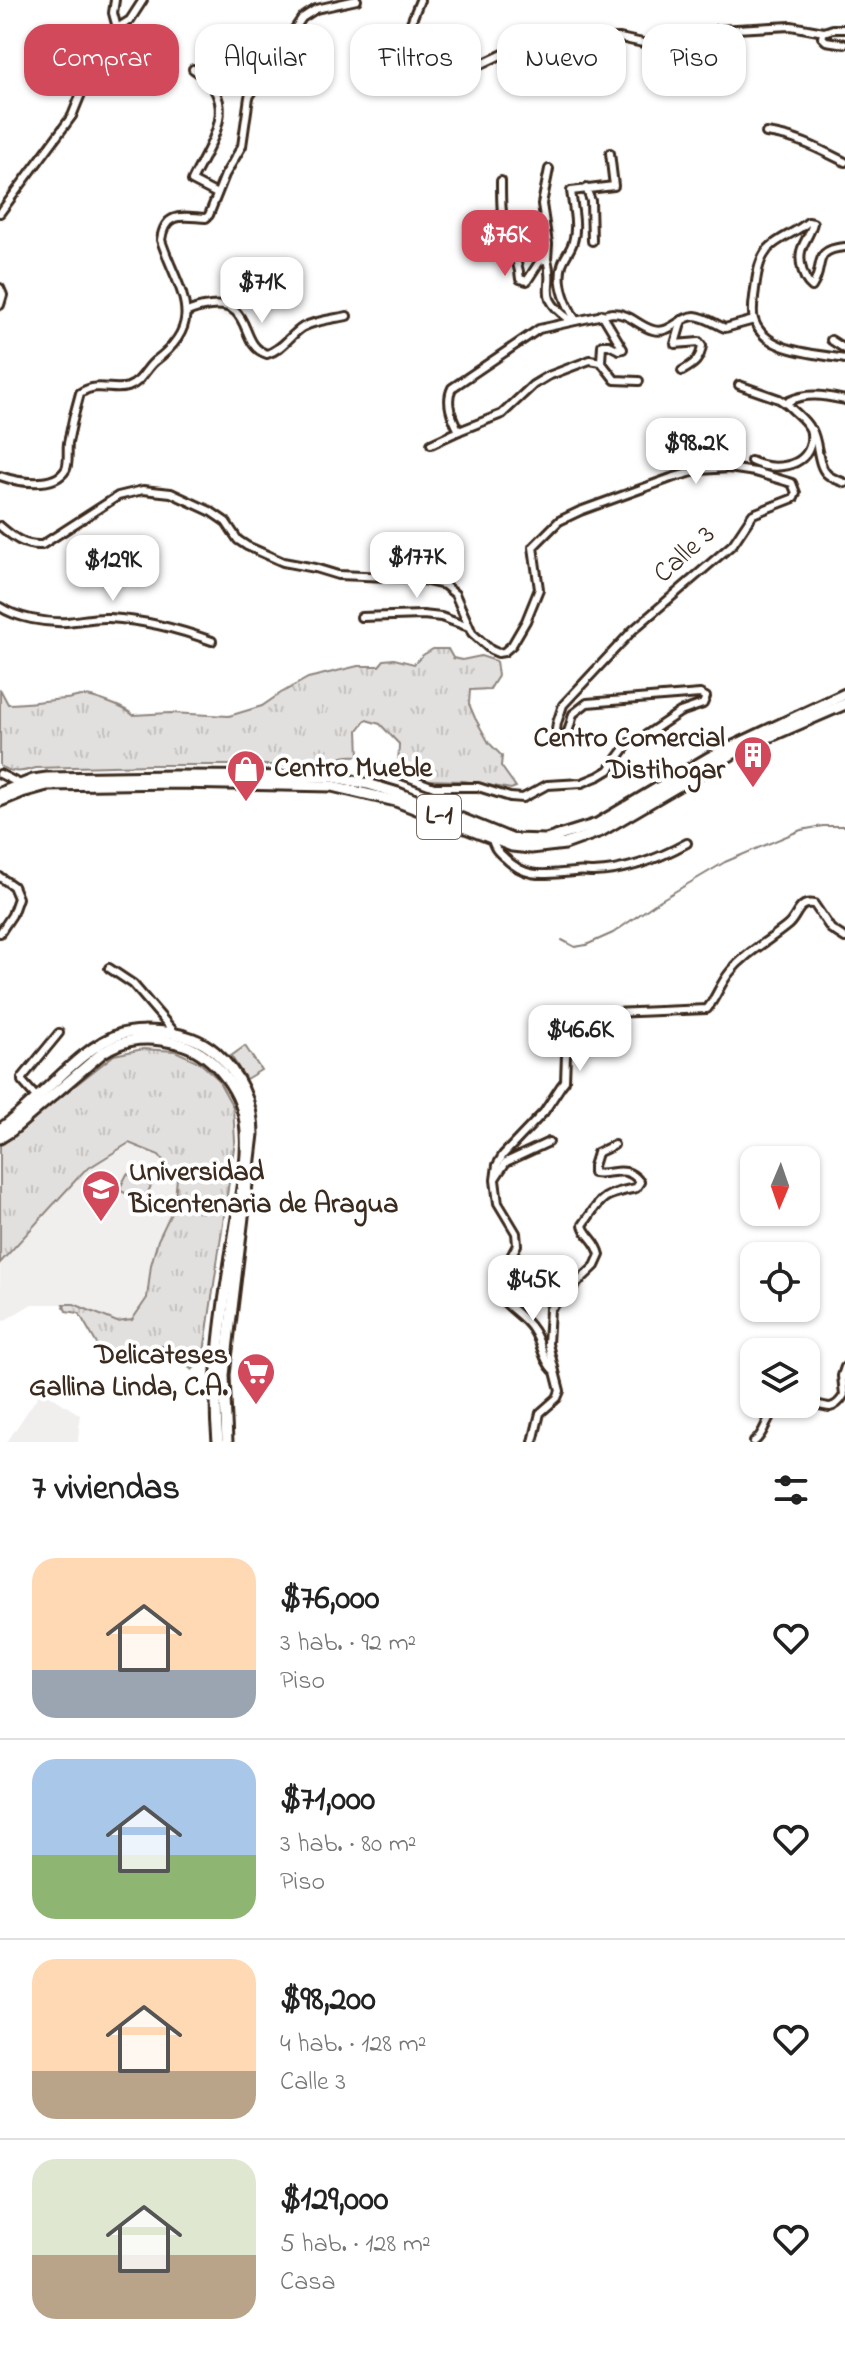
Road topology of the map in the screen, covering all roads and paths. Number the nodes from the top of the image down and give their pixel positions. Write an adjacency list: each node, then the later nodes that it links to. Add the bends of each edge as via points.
1 (115, 0): 5 (street)
2 (143, 0): 6 (street)
3 (356, 0): 18 (street, via 316,9 302,18 249,97 242,146)
4 (420, 0): 8 (street, via 406,47 455,74 535,39 620,38 689,52 701,49 717,30 791,26)
5 (116, 24)
6 (124, 24)
7 (845, 29): 8 (street)
8 (824, 32): 9 (street, via 826,41)
9 (845, 44)
10 (193, 69): 18 (street, via 210,84 219,106 216,136 192,181)
11 (80, 96): 19 (street, via 72,116)
12 (766, 133): 14 (street, via 792,137)
13 (610, 153): 17 (street, via 614,186)
14 (845, 162)
15 (549, 169): 22 (street, via 542,204)
16 (501, 181): 22 (street, via 502,216 520,279 527,281)
17 (586, 188): 20 (street); 28 (street, via 571,191 574,241 560,275)
18 (217, 194): 25 (street, via 206,218 177,216 162,232)
19 (0, 213)
20 (592, 241)
21 (845, 247): 30 (street, via 820,258 812,287 800,258 813,223 771,246 758,268)
22 (547, 259): 28 (street, via 551,303)
23 (0, 288): 24 (street)
24 (0, 305)
25 (186, 313): 27 (street, via 226,305 242,318 256,348 267,354 304,327); 44 (street, via 180,338 136,383 80,393 67,467 61,474 36,483)
26 (602, 314): 28 (street); 29 (street, via 621,313 654,331); 34 (street, via 623,349 602,345)
27 (347, 316)
28 (576, 320): 41 (street, via 531,333 452,388 450,410)
29 (682, 320): 30 (street, via 704,317 725,328); 35 (street, via 675,344 702,346 695,363)
30 (754, 320): 33 (street, via 776,345)
31 (831, 340): 32 (street)
32 (845, 349)
33 (845, 359)
34 (601, 362): 36 (street, via 615,380); 41 (street, via 590,360 548,376 502,414)
35 (682, 371)
36 (639, 381)
37 (739, 385): 39 (street)
38 (845, 400): 39 (street, via 800,396)
39 (788, 405): 40 (street)
40 (809, 427): 43 (street, via 810,446 797,462 780,467); 45 (street, via 823,470)
41 (459, 431): 42 (street)
42 (431, 444)
43 (751, 461)
44 (0, 476)
45 (845, 483)
46 (0, 526): 49 (street, Calle 3, via 19,542 42,545 118,496 143,490 171,493 226,522 247,546 283,562 338,575 414,578 444,585 455,594)
47 (0, 607): 50 (street, via 49,621 126,619)
48 (361, 617): 49 (street, via 423,615)
49 (469, 627): 55 (street, Calle 3, via 491,650 509,649 539,589 533,547 559,521 580,511 700,470 755,472 794,487 794,498 753,514 733,544 633,630 563,705 555,732 561,741 573,714 587,703 706,697 703,704 629,743 609,770 582,783 547,785 523,798 478,787 434,787 383,768)
50 (212, 641)
51 (845, 694): 55 (main road, L-1, via 710,757 597,824 546,840 511,839)
52 (845, 704): 58 (main road, L-1, via 739,750 574,842 531,848)
53 (0, 774): 54 (street)
54 (20, 784): 55 (main road, L-1, via 47,778 175,776 334,777); 56 (main road, L-1)
55 (368, 784)
56 (0, 793)
57 (0, 801): 58 (main road, L-1, via 47,785 307,784 396,801)
58 (492, 838): 59 (street, via 497,850 523,872 556,875 645,863)
59 (687, 843)
60 (0, 877): 61 (street, via 13,886 18,898)
61 (0, 933)
62 (845, 938): 71 (street, via 831,929 814,904 805,903 787,925 741,959 707,1009 612,1013 593,1020 566,1055 561,1086 503,1155)
63 (109, 968): 65 (street, via 133,984)
64 (59, 1033): 66 (street, via 22,1078)
65 (176, 1034): 66 (main road, via 139,1031 111,1038); 75 (main road, via 198,1040 224,1060 252,1112 250,1169 224,1375)
66 (37, 1098): 67 (main road)
67 (0, 1129)
68 (0, 1138): 74 (main road, via 102,1053 129,1040 183,1045 216,1065 225,1077 241,1103 246,1135 218,1351)
69 (549, 1142): 71 (street, via 506,1162)
70 (614, 1145): 73 (street, via 597,1153 593,1173 622,1171 640,1182 636,1188 608,1195 583,1225 600,1255 550,1309)
71 (495, 1180): 73 (street, via 498,1203 516,1233 517,1245 497,1283 498,1294 535,1332)
72 (845, 1364): 77 (street, via 844,1395 836,1405 780,1409)
73 (553, 1370): 76 (street, via 560,1391 540,1413)
74 (218, 1442)
75 (227, 1442)
76 (533, 1442)
77 (754, 1442)

